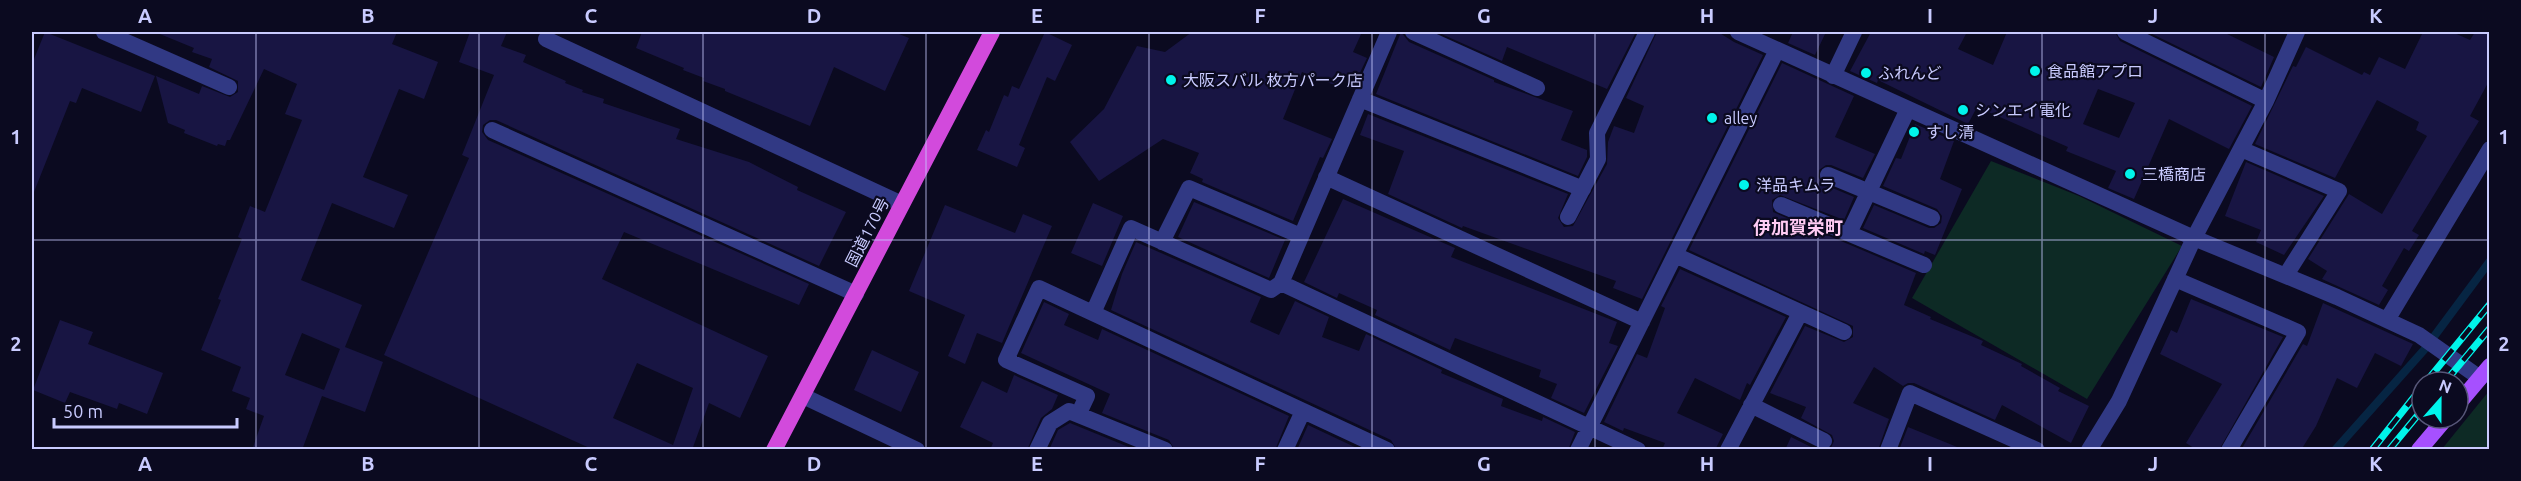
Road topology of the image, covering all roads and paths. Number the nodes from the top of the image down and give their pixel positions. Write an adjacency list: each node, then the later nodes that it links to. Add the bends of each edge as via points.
1 (104, 32): 13 (street)
2 (992, 32): 25 (highway, 国道170号)
3 (1389, 32): 15 (street)
4 (1413, 32): 14 (street)
5 (1647, 32): 23 (street, via 1597,133 1598,159)
6 (1738, 32): 11 (street)
7 (1854, 32): 12 (street)
8 (2125, 32): 16 (street)
9 (2298, 32): 16 (street)
10 (546, 39): 25 (street)
11 (1777, 50): 12 (street); 33 (street)
12 (1833, 76): 17 (street)
13 (229, 87)
14 (1537, 88)
15 (1360, 99): 22 (street); 23 (street)
16 (2266, 101): 20 (street)
17 (1908, 109): 24 (street); 31 (street)
18 (492, 130): 38 (street)
19 (2490, 148): 41 (street)
20 (2241, 149): 31 (street); 35 (street, via 2339,191)
21 (1828, 175): 24 (street)
22 (1326, 177): 30 (street); 42 (street)
23 (1583, 189): 27 (street)
24 (1869, 193): 28 (street); 29 (street)
25 (902, 204): 38 (highway, 国道170号)
26 (1781, 205): 29 (street)
27 (1568, 217)
28 (1932, 218)
29 (1850, 233): 34 (street)
30 (1301, 236): 32 (street, via 1189,188); 37 (street)
31 (2194, 238): 35 (street); 36 (street)
32 (1162, 242): 37 (street, via 1271,290); 40 (street, via 1131,228)
33 (1675, 255): 39 (street); 42 (street)
34 (1924, 265)
35 (2286, 276): 41 (street)
36 (2175, 279): 64 (street, via 2119,401); 65 (street, via 2298,332)
37 (1281, 283): 50 (street)
38 (856, 294): 46 (highway, 国道170号)
39 (1800, 312): 43 (street); 47 (street)
40 (1093, 313): 48 (street); 49 (street, via 1039,288 1006,360 1088,396)
41 (2387, 320): 44 (street)
42 (1642, 322): 50 (street)
43 (1844, 332)
44 (2485, 372): 45 (main road)
45 (2470, 390)
46 (803, 396): 53 (highway, 国道170号); 54 (street)
47 (1751, 405): 52 (street); 61 (street)
48 (1303, 411): 57 (street); 58 (street)
49 (1079, 413): 55 (street, via 1070,411 1050,423); 56 (street)
50 (1590, 427): 59 (street); 60 (street)
51 (2436, 430): 66 (main road)
52 (1824, 441)
53 (774, 450)
54 (917, 450)
55 (1038, 450)
56 (1165, 450)
57 (1285, 450)
58 (1387, 450)
59 (1578, 450)
60 (1638, 450)
61 (1728, 450)
62 (1888, 450): 63 (street, via 1910,393)
63 (2037, 450)
64 (2089, 450)
65 (2229, 450)
66 (2419, 450)

